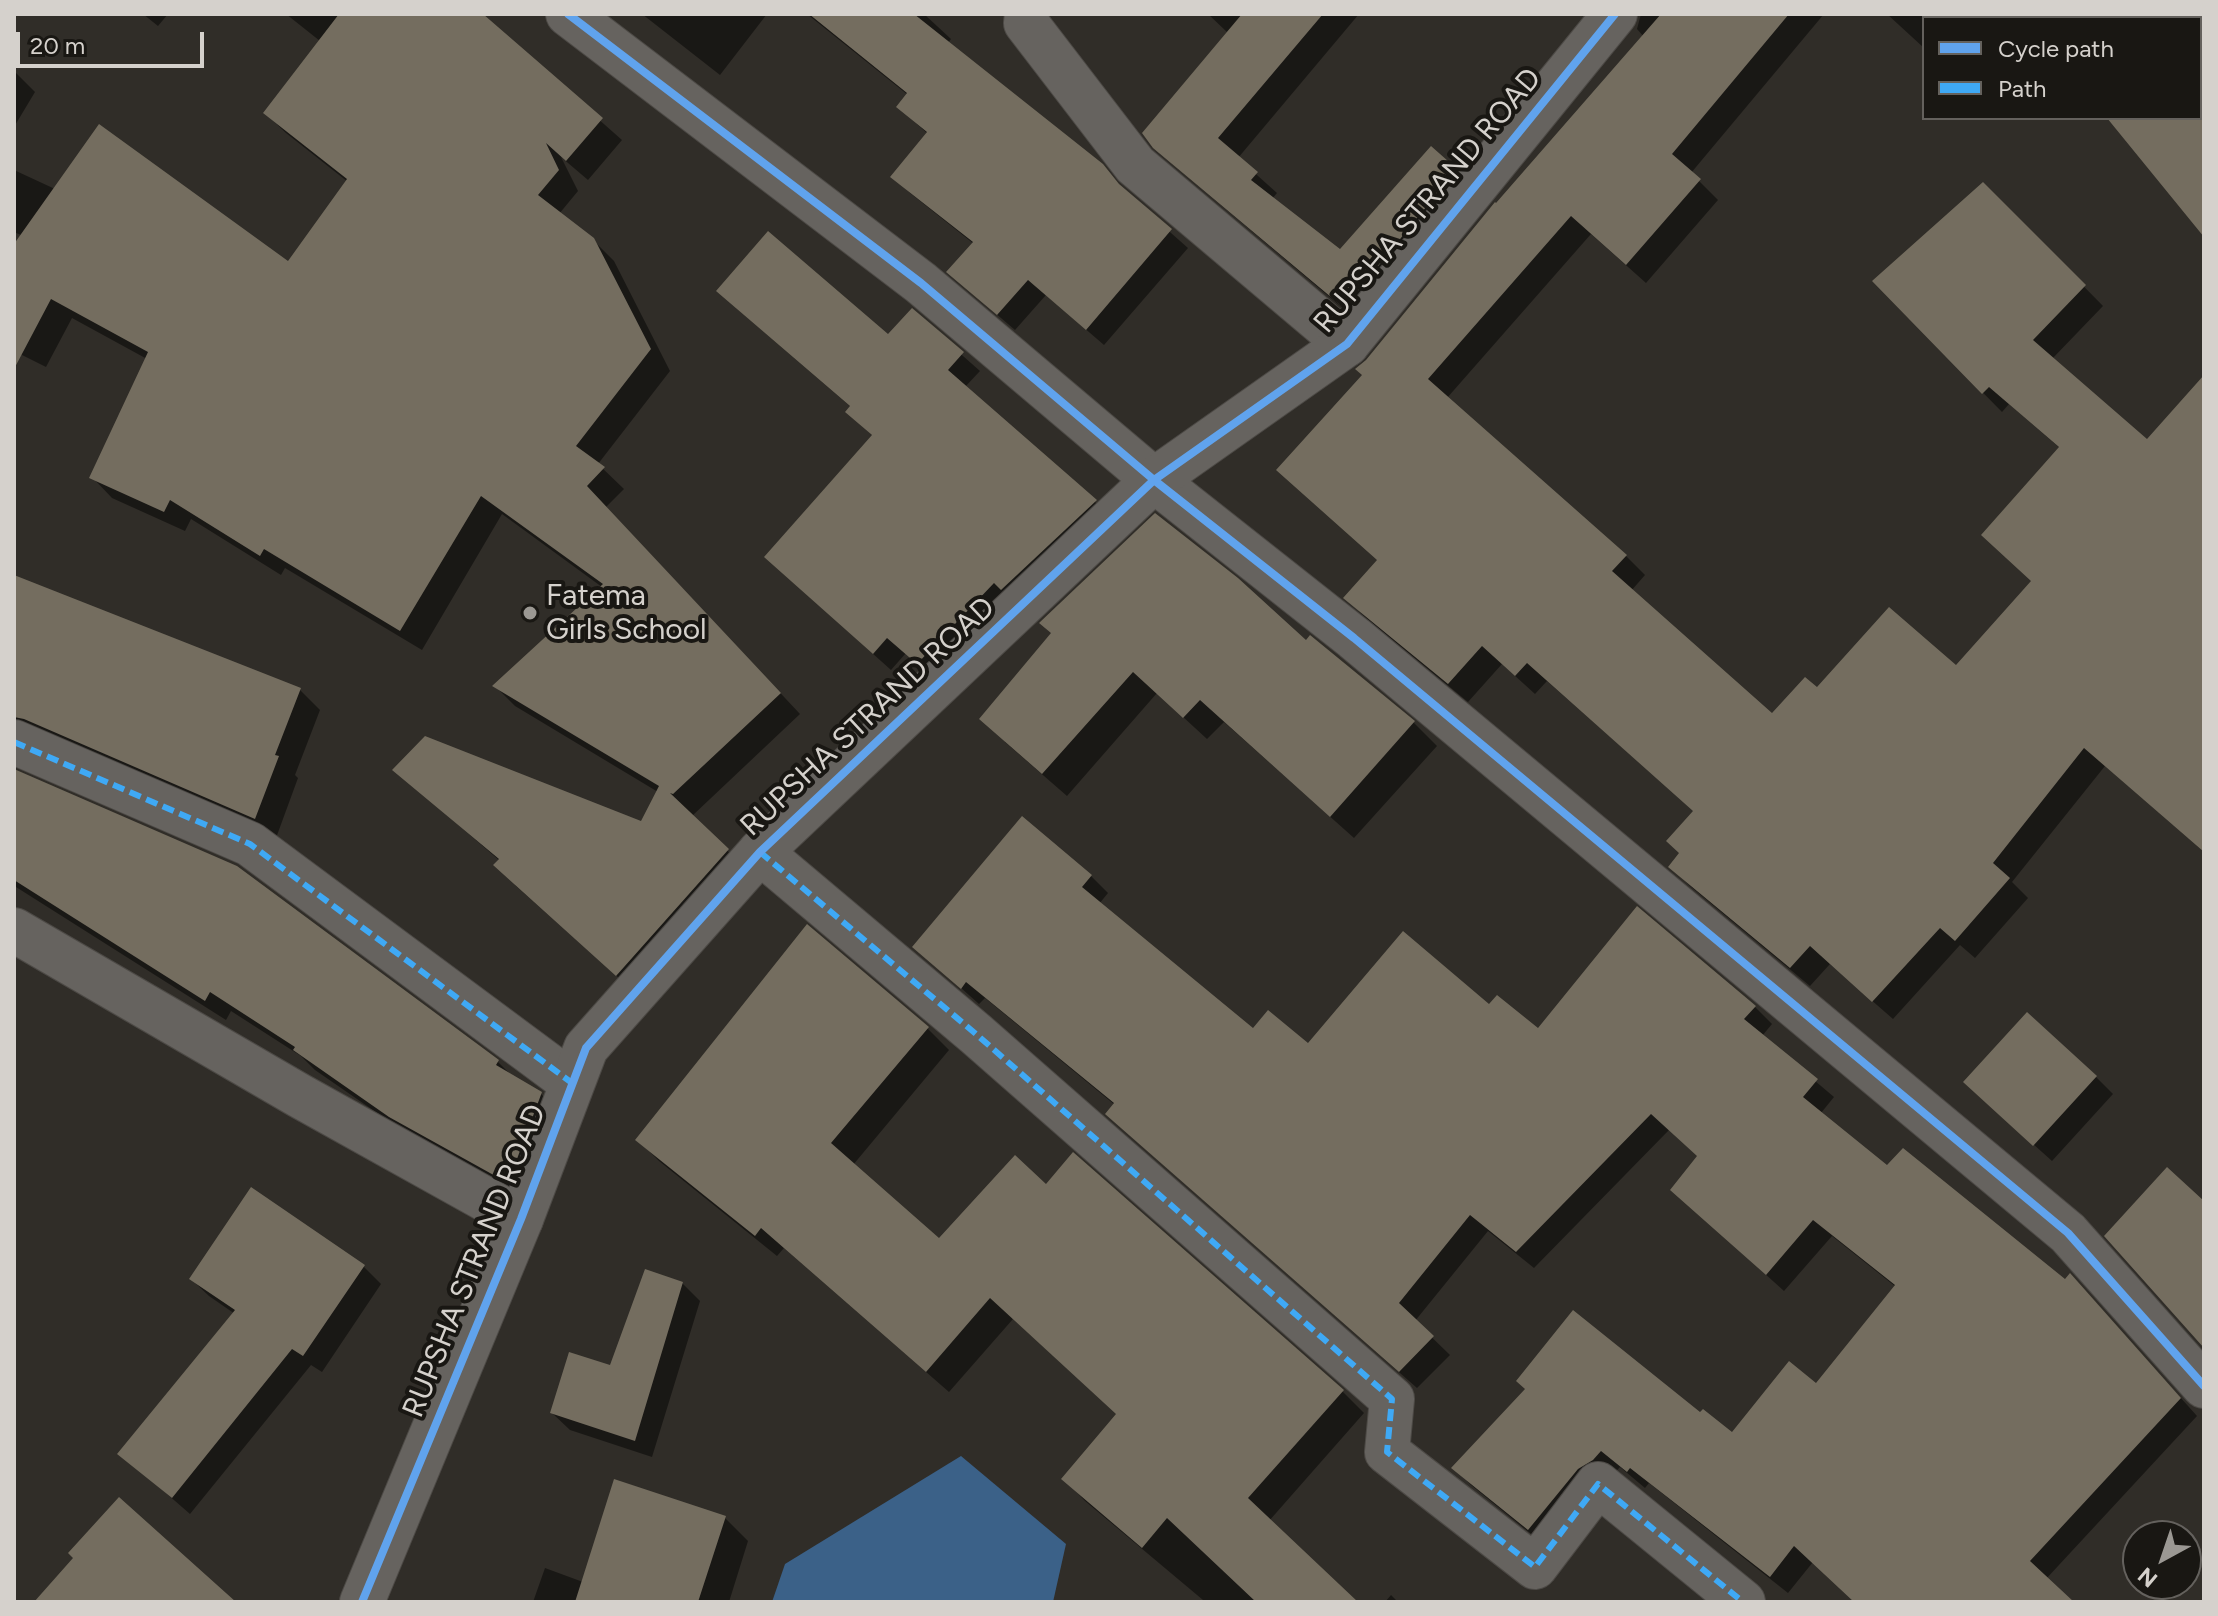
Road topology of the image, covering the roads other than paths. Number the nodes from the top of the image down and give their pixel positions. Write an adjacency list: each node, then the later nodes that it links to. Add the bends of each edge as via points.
1 (568, 14): 5 (street, via 921,283)
2 (1027, 14): 4 (street, via 1026,23 1135,165)
3 (1615, 14): 4 (street, RUPSHA STRAND ROAD)
4 (1347, 344): 5 (street, RUPSHA STRAND ROAD)
5 (1154, 480): 7 (street, RUPSHA STRAND ROAD); 11 (street, via 1354,638 2068,1233)
6 (14, 742): 9 (street, via 250,844)
7 (760, 852): 9 (street, RUPSHA STRAND ROAD, via 586,1048); 13 (street, via 1392,1399 1387,1452 1535,1567 1598,1484)
8 (14, 930): 10 (street)
9 (572, 1083): 10 (street, RUPSHA STRAND ROAD)
10 (521, 1219): 12 (street, RUPSHA STRAND ROAD)
11 (2204, 1386)
12 (362, 1602)
13 (1743, 1602)

